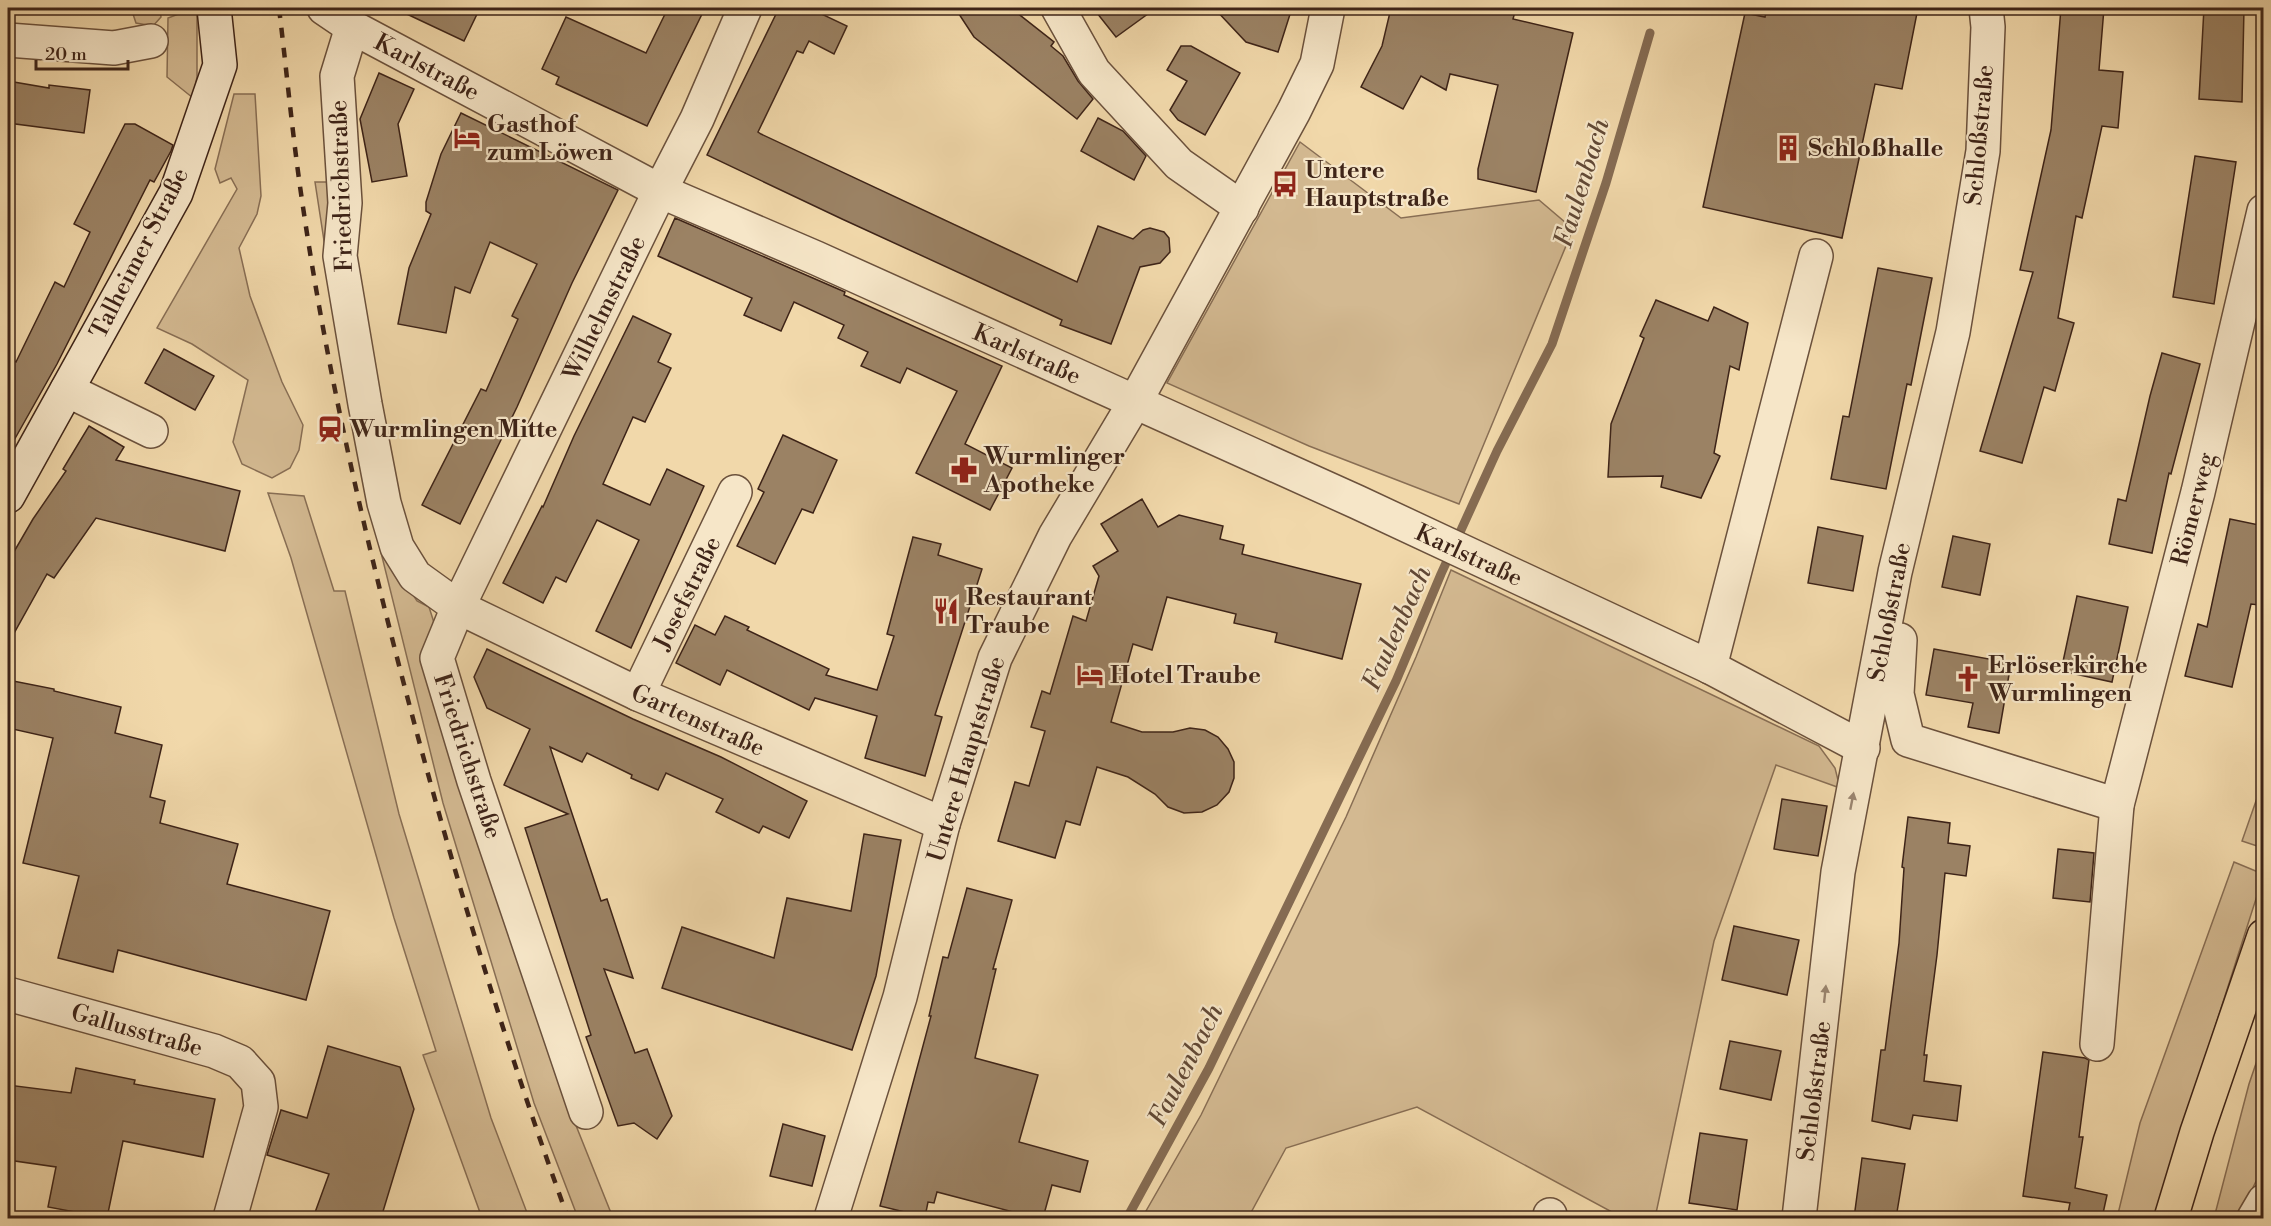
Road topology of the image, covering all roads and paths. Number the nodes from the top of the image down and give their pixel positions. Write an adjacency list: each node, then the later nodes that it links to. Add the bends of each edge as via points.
1 (214, 8): 14 (street, Talheimer Straße, via 220,65 176,193)
2 (324, 8): 7 (street)
3 (746, 8): 10 (street, Wilhelmstraße)
4 (1059, 8): 11 (street, via 1094,72 1179,164)
5 (1328, 8): 11 (street, Untere Hauptstraße, via 1317,64)
6 (1986, 8): 19 (street, Schloßstraße, via 1981,162 1953,332)
7 (352, 27): 10 (street, Karlstraße); 20 (street, Friedrichstraße, via 337,76 345,203 340,256 365,404 384,503 397,547 415,576)
8 (8, 40): 9 (street, via 114,48)
9 (152, 41)
10 (660, 191): 15 (street, Karlstraße); 20 (street, Wilhelmstraße)
11 (1242, 208): 15 (street, Untere Hauptstraße)
12 (2264, 211): 24 (street, Römerweg, via 2198,492)
13 (1816, 256): 21 (street)
14 (67, 390): 16 (street); 18 (street, Talheimer Straße)
15 (1135, 402): 21 (street, Karlstraße); 25 (street, Untere Hauptstraße, via 1055,536 995,658)
16 (151, 431)
17 (735, 492): 22 (street, Josefstraße)
18 (8, 496)
19 (1895, 572): 23 (street, Schloßstraße); 24 (street, via 1900,639 1897,694 1908,740)
20 (458, 607): 22 (street, Gartenstraße); 29 (street, Friedrichstraße, via 436,658)
21 (1710, 667): 23 (street, Karlstraße)
22 (638, 694): 25 (street, Gartenstraße)
23 (1863, 748): 33 (street, Schloßstraße, one-way to 23, via 1838,872)
24 (2117, 805): 28 (street, Römerweg)
25 (943, 824): 32 (street, Untere Hauptstraße, via 900,997)
26 (2264, 936): 34 (main road)
27 (8, 994): 31 (street, Gallusstraße, via 214,1051 240,1062 258,1082 261,1107)
28 (2097, 1044)
29 (586, 1112)
30 (2264, 1201): 35 (street)
31 (230, 1218)
32 (831, 1218)
33 (1799, 1218)
34 (2171, 1218)
35 (2254, 1218)

